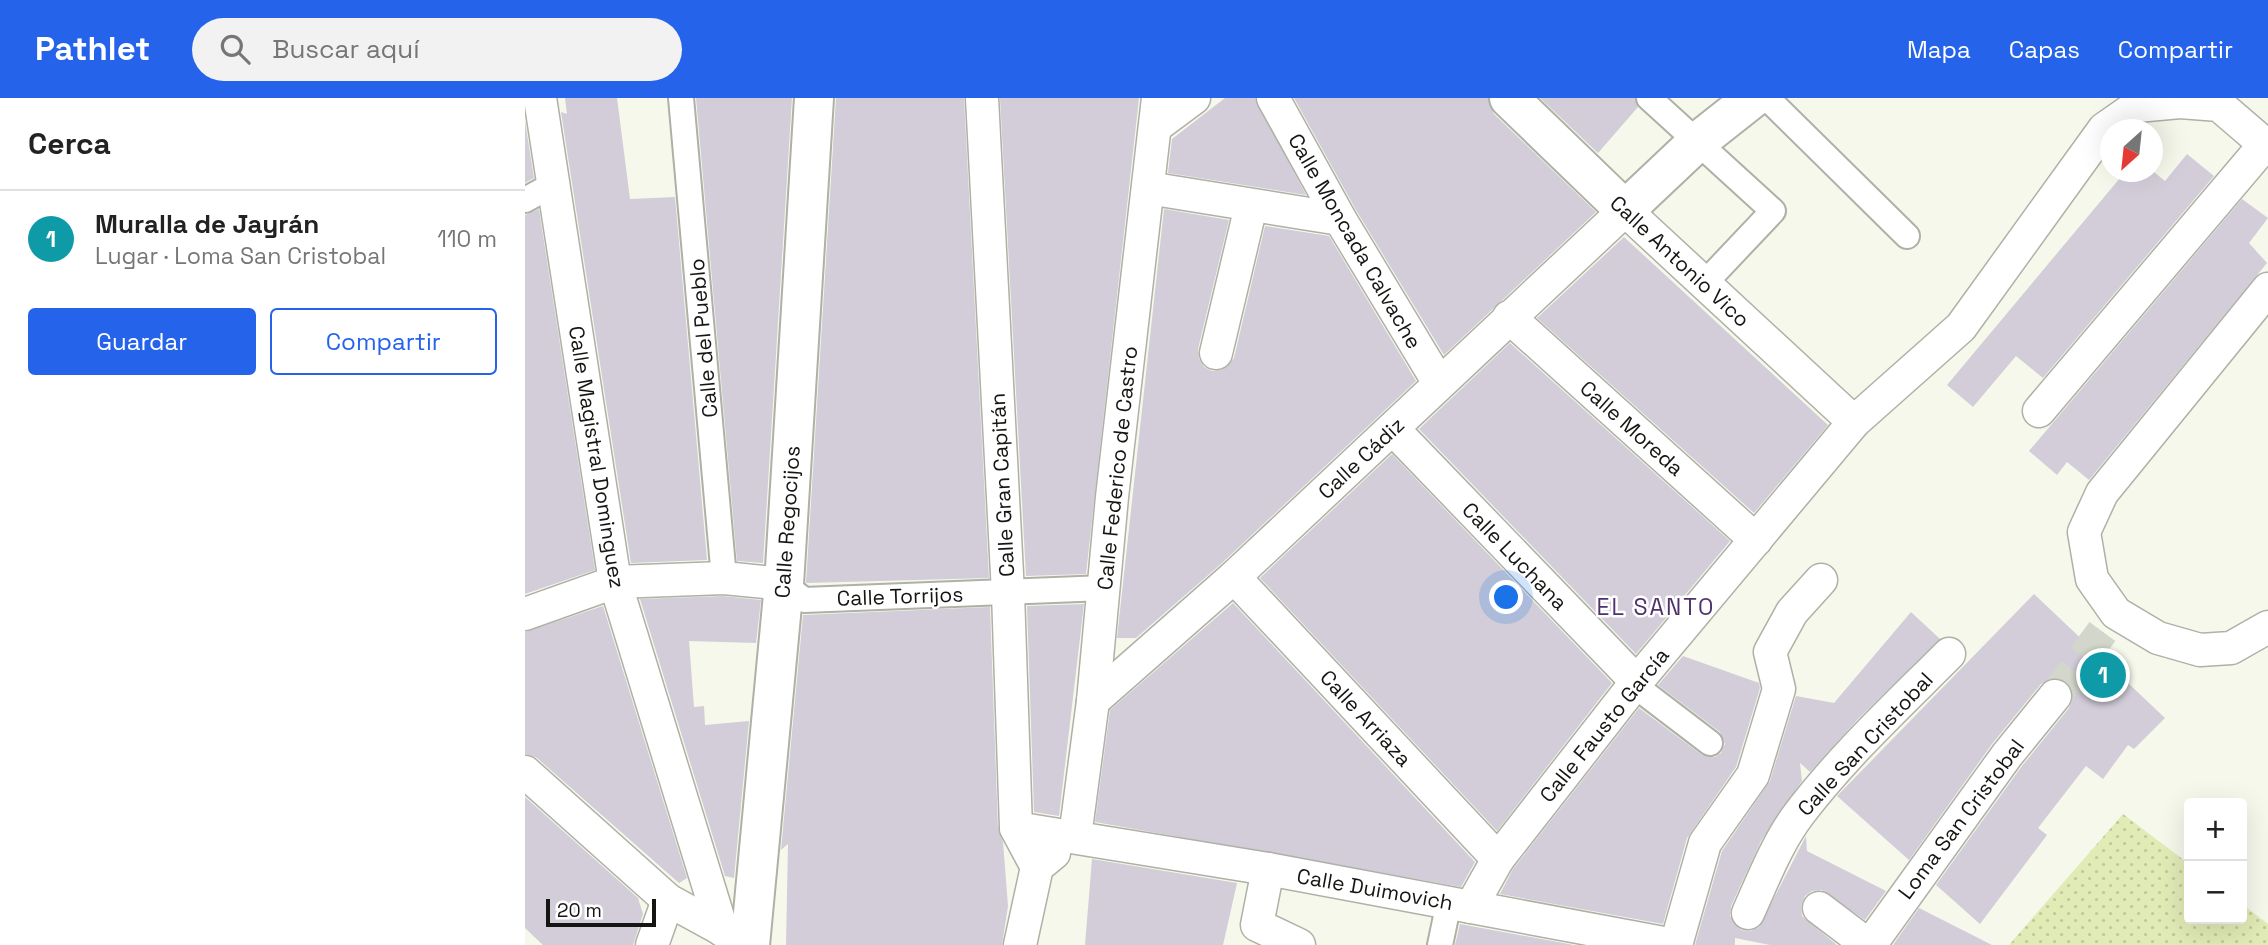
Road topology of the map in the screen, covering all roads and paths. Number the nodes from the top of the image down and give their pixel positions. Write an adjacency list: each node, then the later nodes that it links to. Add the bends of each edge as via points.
1 (540, 98): 14 (street, Calle Magistral Dominguez)
2 (681, 98): 30 (street, Calle del Pueblo)
3 (814, 98): 34 (street, Calle Regocijos)
4 (982, 98): 36 (street, Calle Gran Capitán)
5 (1194, 98): 11 (street)
6 (1273, 98): 19 (street, Calle Moncada Calvache)
7 (1509, 98): 18 (street, Calle Antonio Vico)
8 (1649, 98): 12 (street)
9 (1753, 98): 12 (street)
10 (1767, 98): 20 (street)
11 (1157, 113): 15 (street, Calle Federico de Castro)
12 (1696, 143): 18 (street); 21 (street, via 1773,211)
13 (2267, 145): 26 (street); 27 (street, Calle Fausto García, via 2219,105 2180,102 2137,106 2126,113 2103,129 1961,327)
14 (552, 185): 16 (street); 33 (street, Calle Magistral Dominguez)
15 (1148, 188): 17 (street); 35 (street, Calle Federico de Castro)
16 (525, 201)
17 (1251, 206): 19 (street); 24 (street)
18 (1625, 210): 21 (street, Calle Antonio Vico); 23 (street, Calle Cádiz)
19 (1340, 219): 25 (street, Calle Moncada Calvache)
20 (1907, 236)
21 (1704, 284): 27 (street, Calle Antonio Vico)
22 (2268, 289): 38 (street, via 2102,493 2084,532 2092,579 2116,613 2158,638 2200,650 2231,648)
23 (1509, 317): 25 (street, Calle Cádiz); 29 (street, Calle Moreda)
24 (1216, 353)
25 (1439, 383): 28 (street, Calle Cádiz)
26 (2039, 411)
27 (1854, 422): 29 (street, Calle Fausto García)
28 (1393, 429): 31 (street, Calle Cádiz); 40 (street, Calle Luchana)
29 (1756, 540): 40 (street, Calle Fausto García)
30 (724, 578): 33 (street); 34 (street)
31 (1234, 578): 42 (street, Calle Cádiz); 47 (street, Calle Arriaza)
32 (1822, 580): 60 (street, via 1792,612 1770,652 1779,689 1753,775 1705,844)
33 (615, 582): 37 (street); 55 (street, Calle Magistral Dominguez)
34 (784, 584): 36 (street, Calle Torrijos, via 804,600); 55 (street, Calle Regocijos)
35 (1105, 588): 36 (street, Calle Torrijos); 42 (street, Calle Federico de Castro)
36 (1008, 593): 45 (street, Calle Gran Capitán)
37 (525, 614)
38 (2268, 627)
39 (1949, 654): 53 (street, Calle San Cristobal, via 1799,814)
40 (1635, 684): 43 (street, Calle Luchana); 47 (street, Calle Fausto García)
41 (2055, 696): 61 (street, Loma San Cristobal)
42 (1093, 701): 46 (street, Calle Federico de Castro)
43 (1710, 743)
44 (525, 772): 50 (street)
45 (1016, 828): 46 (street, Calle Duimovich); 48 (street, Calle Gran Capitán)
46 (1075, 837): 48 (street); 49 (street, Calle Duimovich)
47 (1498, 859): 51 (street, Calle Fausto García)
48 (1038, 867): 57 (street)
49 (1268, 869): 51 (street, Calle Duimovich); 54 (street)
50 (668, 900): 55 (street); 56 (street)
51 (1460, 904): 59 (street); 60 (street, Calle Duimovich)
52 (1819, 908): 61 (street)
53 (1748, 913)
54 (1252, 935): 58 (street)
55 (741, 940)
56 (652, 945)
57 (1020, 945)
58 (1299, 945)
59 (1440, 945)
60 (1675, 945)
61 (1869, 945)

